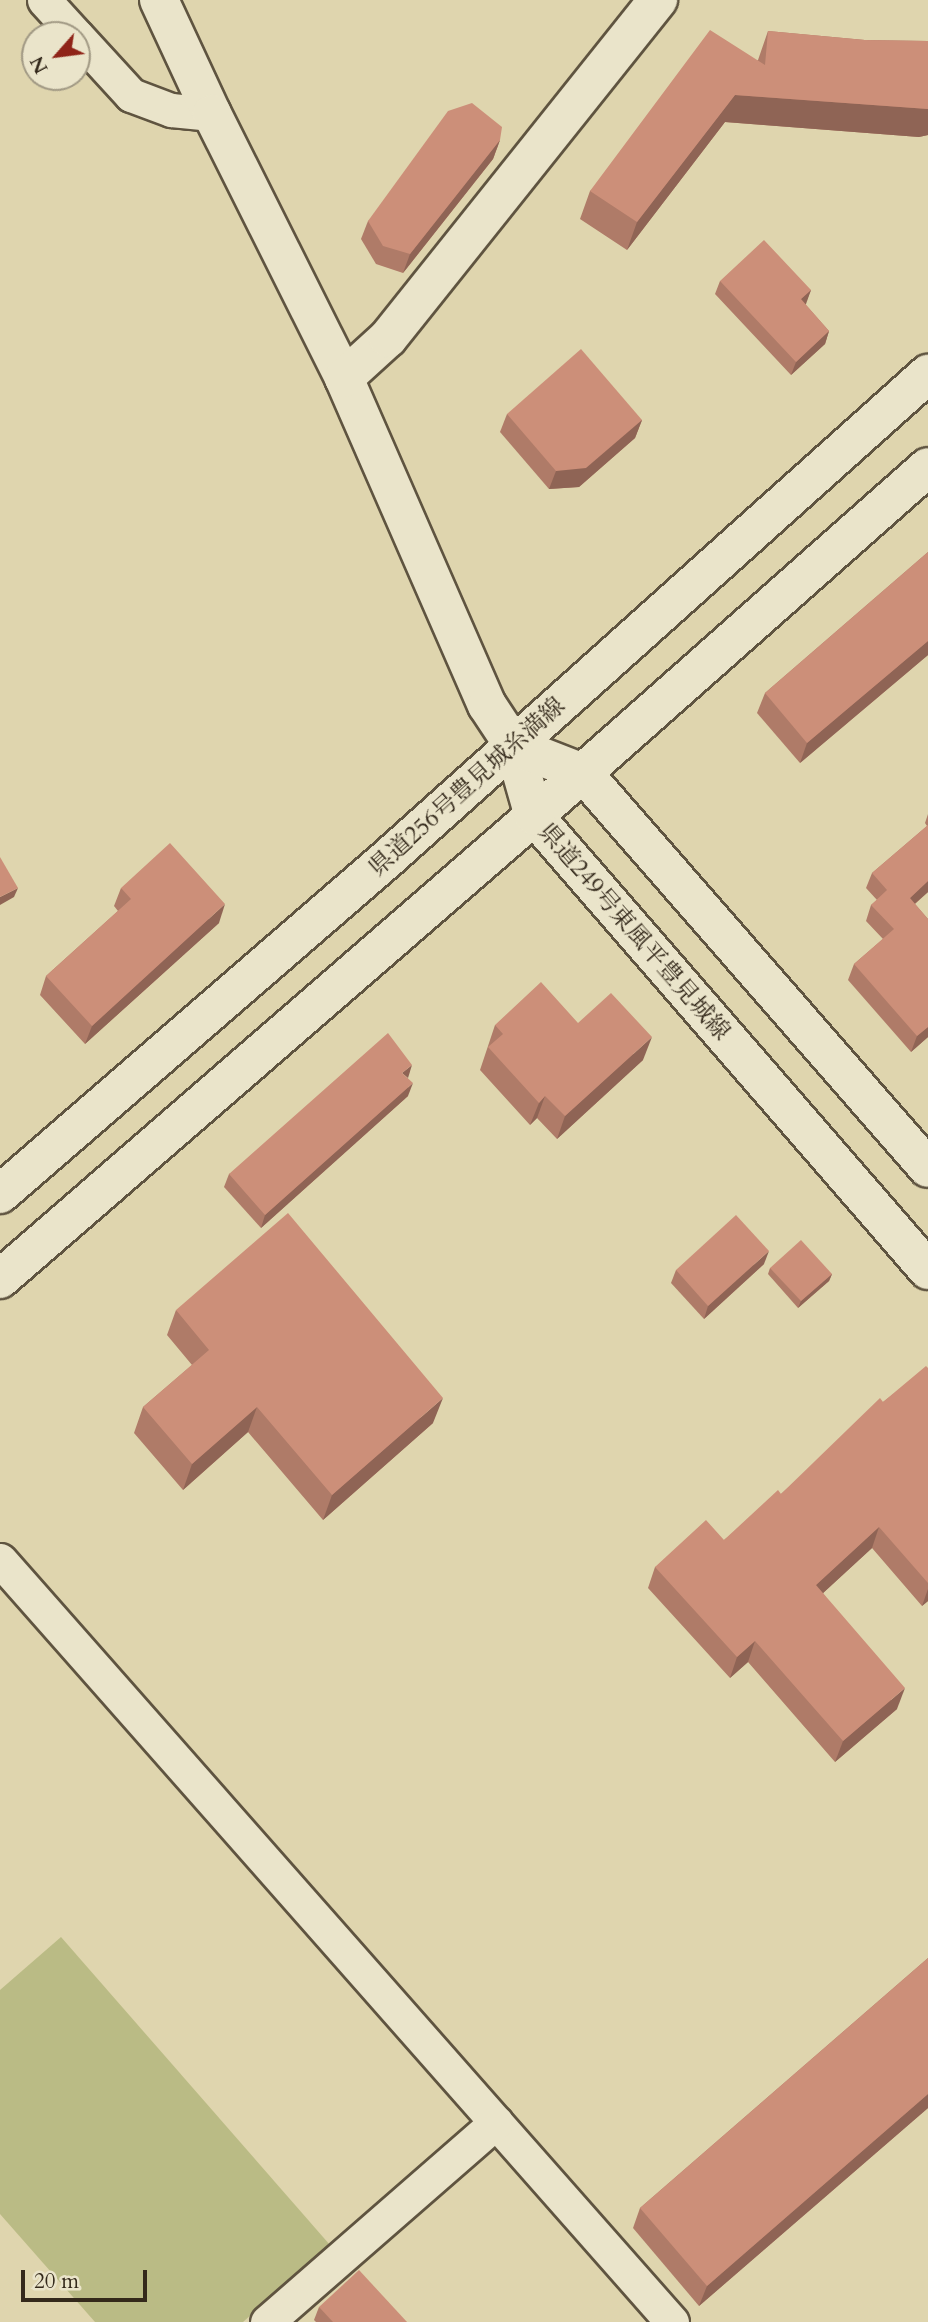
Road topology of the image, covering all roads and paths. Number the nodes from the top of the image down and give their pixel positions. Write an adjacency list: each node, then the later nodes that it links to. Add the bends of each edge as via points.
1 (44, 0): 4 (street)
2 (159, 0): 6 (main road, 県道249号東風平豊見城線)
3 (658, 0): 8 (main road, via 388,338)
4 (63, 21)
5 (91, 51): 6 (street, via 131,95 171,110)
6 (212, 114): 8 (main road, 県道249号東風平豊見城線)
7 (928, 374): 10 (main road, 県道256号豊見城糸満線)
8 (344, 378): 10 (main road, 県道249号東風平豊見城線, via 487,705)
9 (928, 467): 11 (main road)
10 (514, 746): 11 (main road); 12 (main road, 県道249号東風平豊見城線); 14 (main road, 県道256号豊見城糸満線)
11 (583, 773): 12 (main road); 13 (main road)
12 (534, 816): 15 (main road, 県道249号東風平豊見城線); 16 (main road)
13 (928, 1168)
14 (0, 1194)
15 (928, 1270)
16 (0, 1279)
17 (0, 1560): 18 (street)
18 (496, 2122): 19 (street); 20 (street)
19 (267, 2322)
20 (672, 2322)

